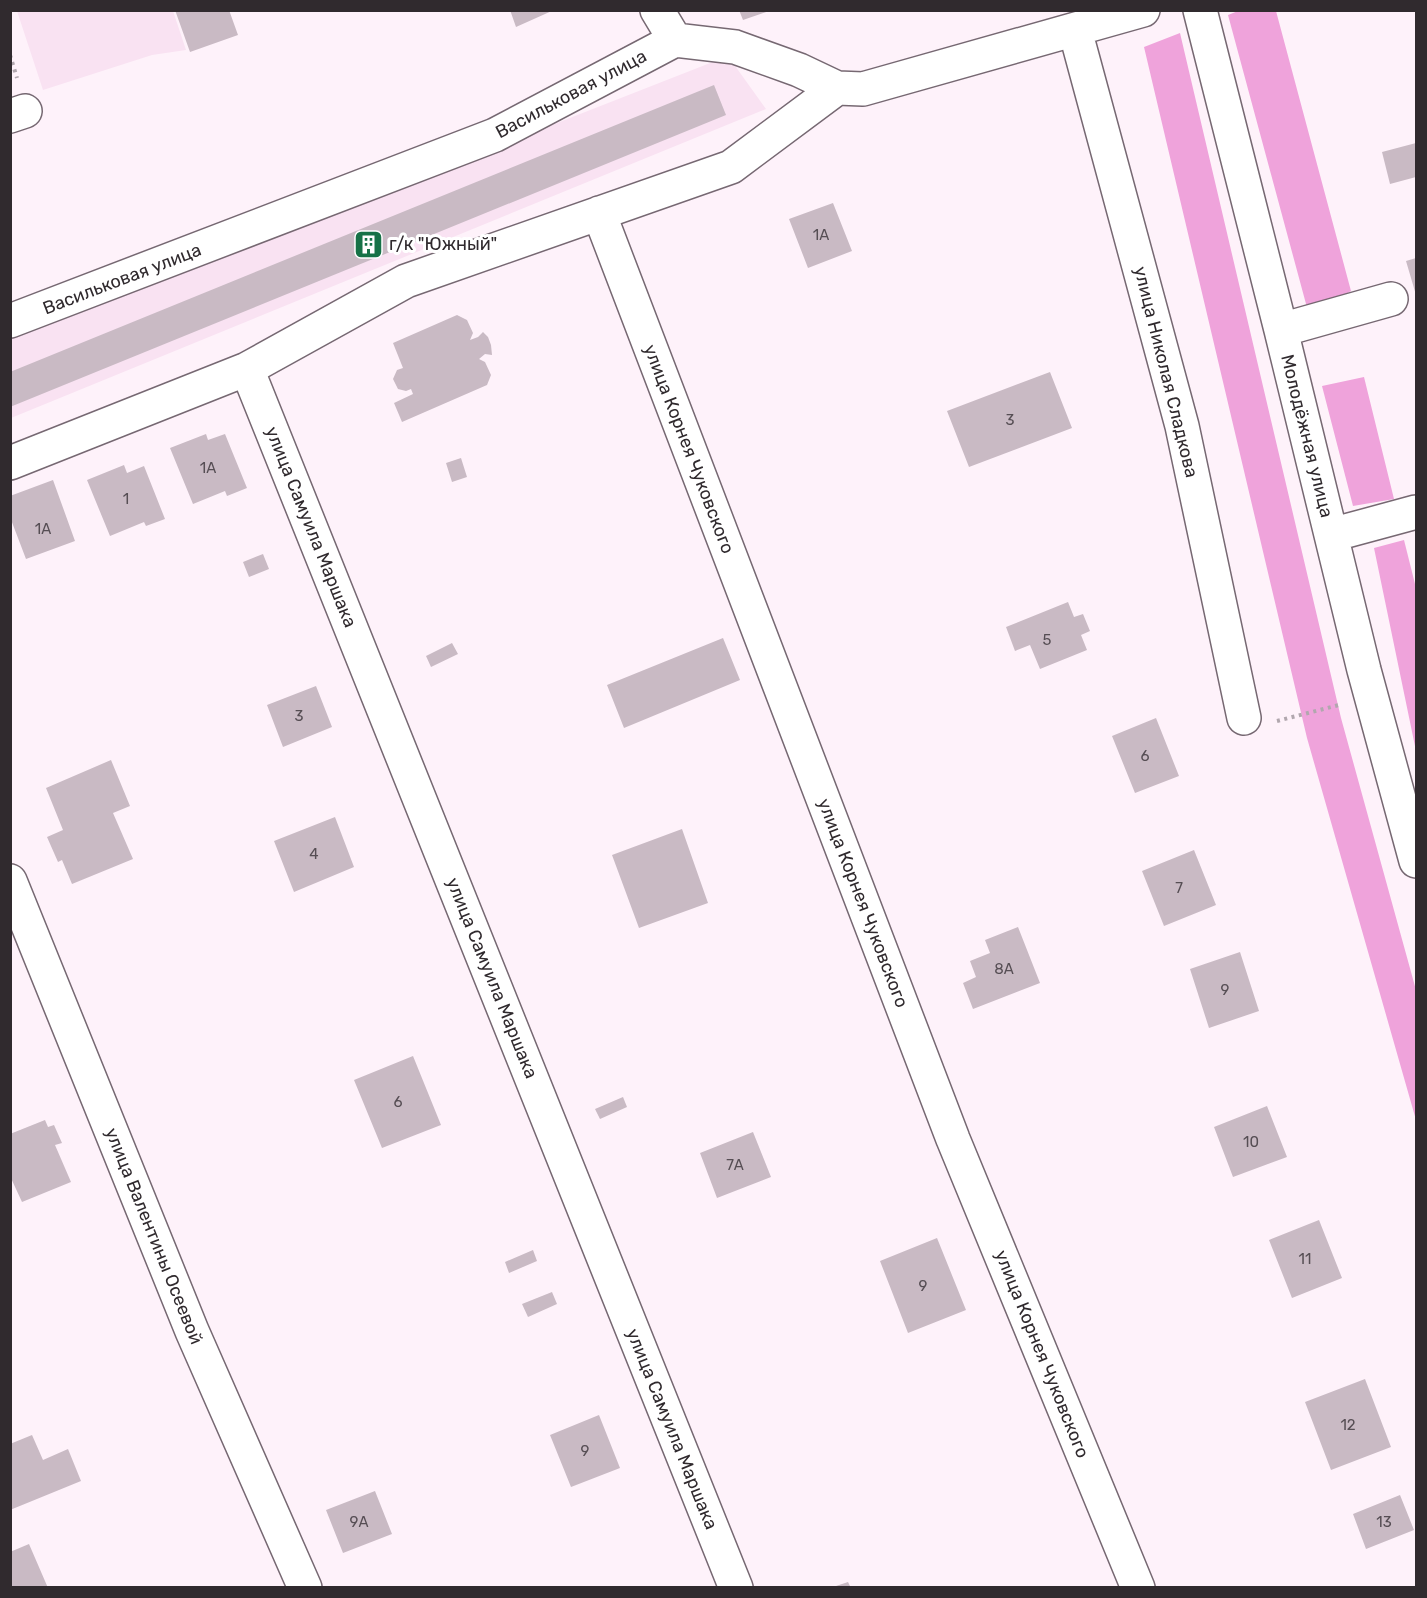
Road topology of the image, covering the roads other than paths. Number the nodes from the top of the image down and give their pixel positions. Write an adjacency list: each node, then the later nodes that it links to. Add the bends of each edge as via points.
1 (657, 10): 5 (street)
2 (1143, 10): 4 (street)
3 (1200, 10): 10 (street, Молодёжная улица)
4 (1075, 30): 6 (street, via 863,89); 15 (street, улица Николая Сладкова)
5 (675, 40): 6 (street, via 735,47); 9 (street, Васильковая улица, via 495,135)
6 (837, 88): 7 (street, via 731,167)
7 (599, 213): 11 (street, via 406,281); 20 (street, улица Корнея Чуковского, via 953,1139)
8 (1391, 299): 10 (street)
9 (10, 321)
10 (1281, 330): 14 (street, Молодёжная улица)
11 (247, 369): 12 (street); 19 (street, улица Самуила Маршака)
12 (10, 463)
13 (1416, 512): 14 (street)
14 (1330, 535): 16 (street, Молодёжная улица)
15 (1258, 720)
16 (1416, 861)
17 (10, 881): 18 (street, улица Валентины Осеевой, via 192,1331)
18 (305, 1587)
19 (736, 1587)
20 (1138, 1587)

